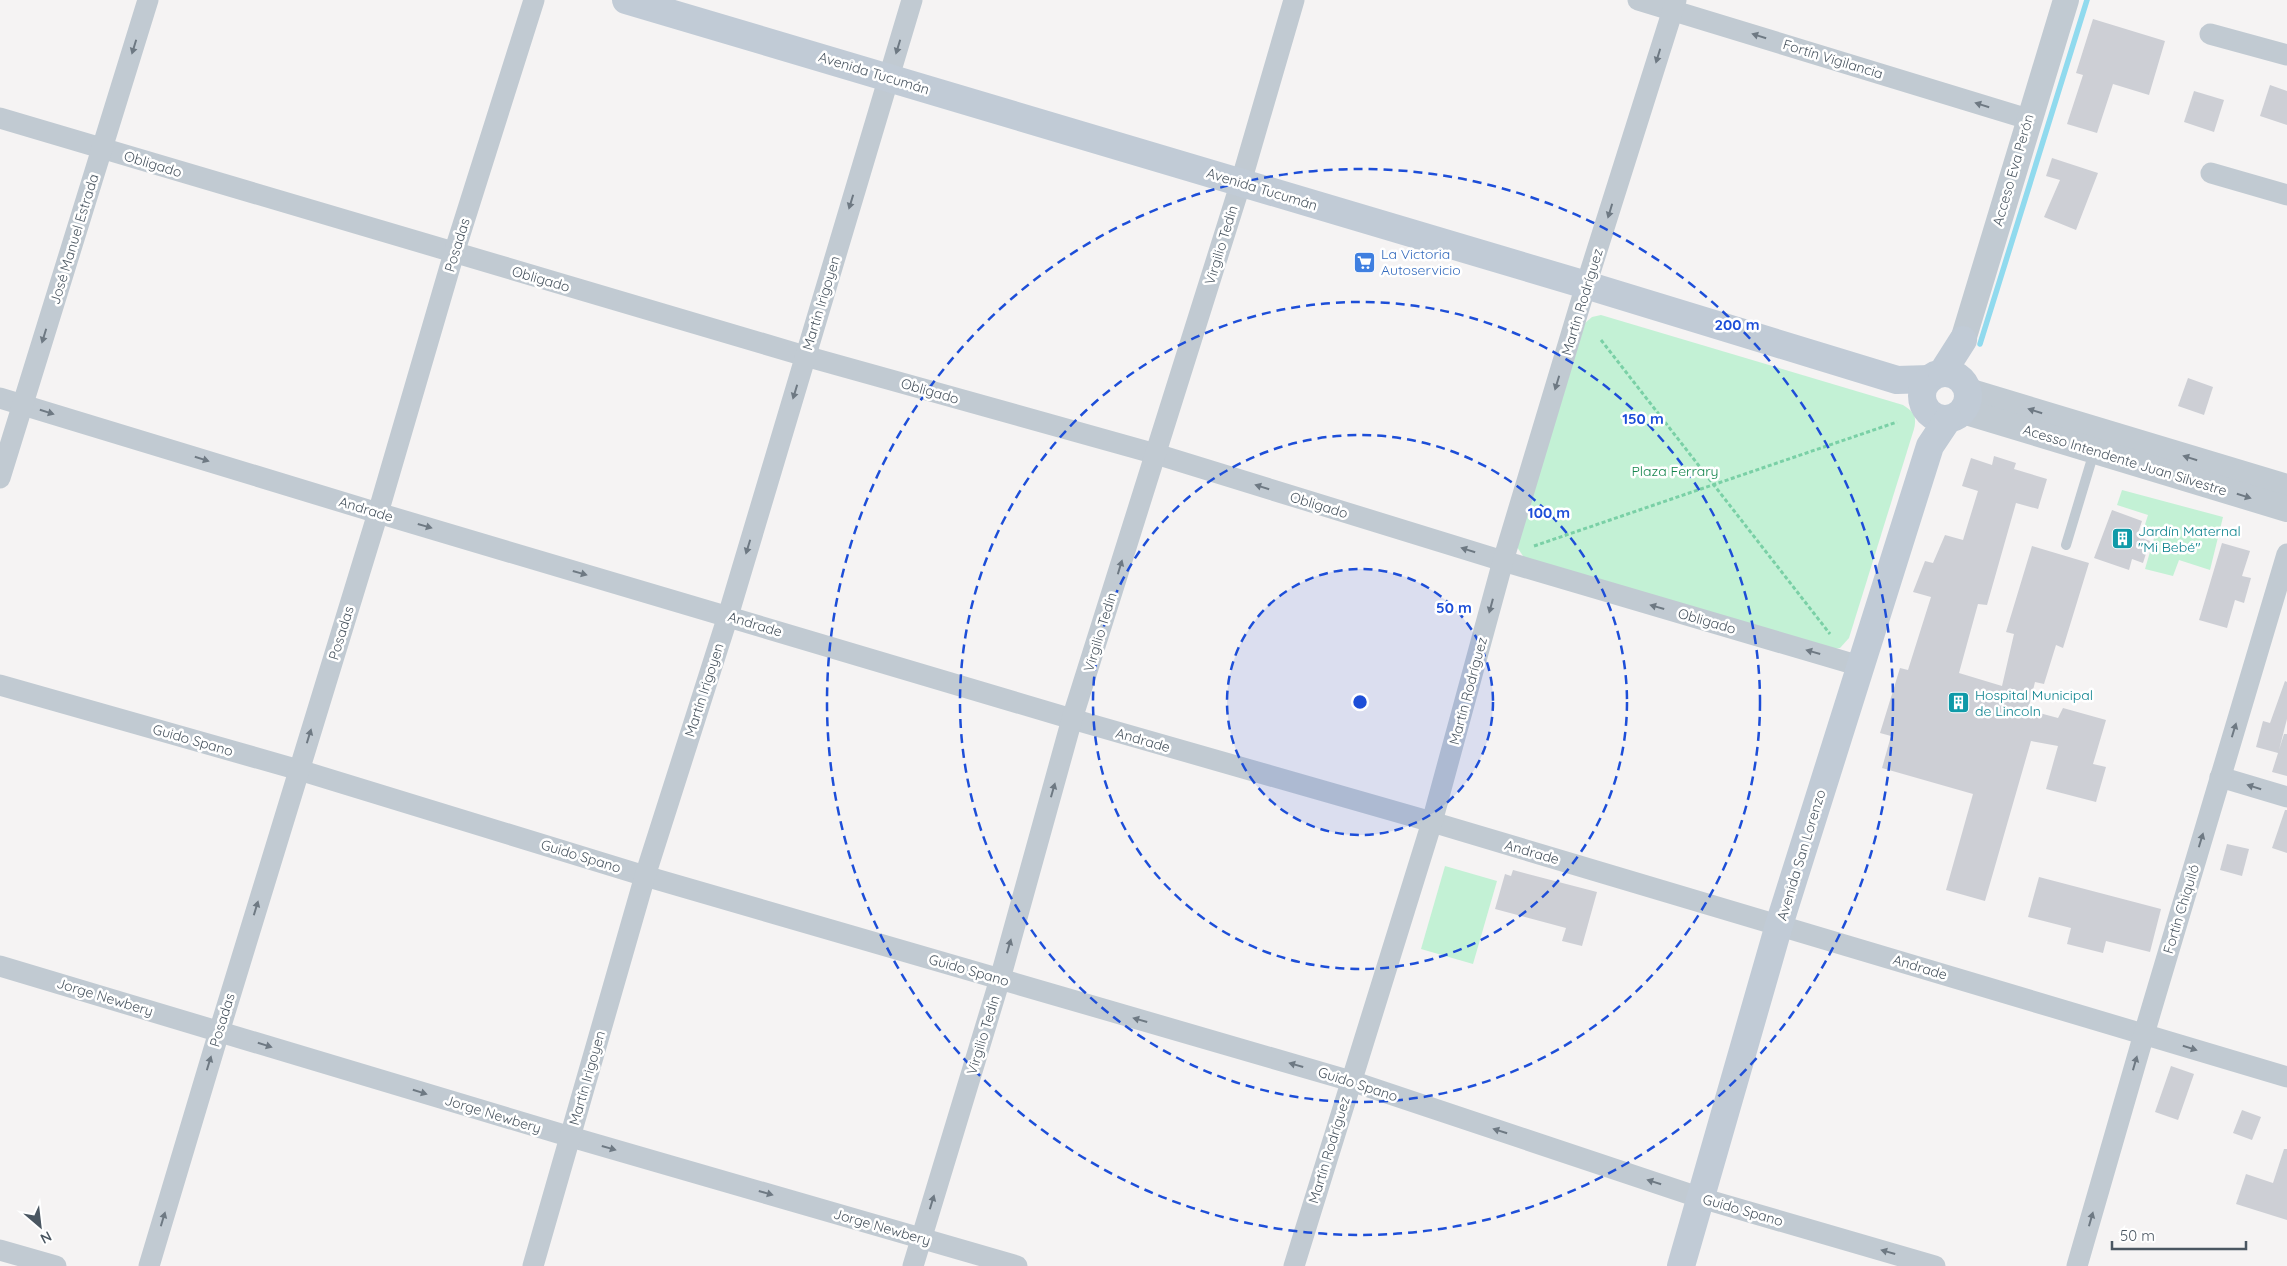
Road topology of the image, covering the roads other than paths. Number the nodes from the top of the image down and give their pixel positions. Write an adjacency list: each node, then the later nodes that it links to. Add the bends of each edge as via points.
1 (148, 0): 14 (street, José Manuel Estrada, one-way to 14)
2 (534, 0): 18 (street, Posadas)
3 (626, 0): 11 (main road, Avenida Tucumán)
4 (912, 0): 11 (street, Martín Irigoyen, one-way to 11)
5 (1294, 0): 16 (street, Virgilio Tedín)
6 (1638, 0): 8 (street, Fortín Vigilancia)
7 (2066, 0): 13 (street, Acceso Eva Perón)
8 (1674, 5): 13 (street, Fortín Vigilancia, one-way to 8); 19 (street, Martín Rodríguez, one-way to 19)
9 (2210, 34): 10 (street)
10 (2287, 56)
11 (888, 78): 16 (main road, Avenida Tucumán); 21 (street, Martín Irigoyen, one-way to 21)
12 (0, 118): 14 (street, Obligado)
13 (2028, 120): 20 (street, Acceso Eva Perón)
14 (103, 149): 18 (street, Obligado); 24 (street, José Manuel Estrada, one-way to 24)
15 (2211, 173): 17 (street)
16 (1241, 182): 19 (main road, Avenida Tucumán); 26 (street, Virgilio Tedín)
17 (2287, 195)
18 (454, 253): 21 (street, Obligado); 30 (street, Posadas)
19 (1586, 285): 22 (main road, Avenida Tucumán); 33 (street, Martín Rodríguez, one-way to 33)
20 (1963, 340): 22 (main road, Acceso Eva Perón)
21 (805, 356): 26 (street, Obligado); 34 (street, Martín Irigoyen, one-way to 34)
22 (1945, 396): 25 (street, Acesso Intendente Juan Silvestre); 28 (street, Acesso Intendente Juan Silvestre, one-way to 22); 35 (main road, Avenida San Lorenzo)
23 (0, 398): 24 (street, Andrade)
24 (22, 404): 27 (street, José Manuel Estrada); 30 (street, Andrade, one-way to 30)
25 (2094, 451): 29 (street, Acesso Intendente Juan Silvestre, one-way to 29); 31 (lane)
26 (1156, 454): 33 (street, Obligado, one-way to 26); 37 (street, Virgilio Tedín, one-way to 26)
27 (0, 478)
28 (2287, 488)
29 (2287, 509)
30 (378, 513): 34 (street, Andrade, one-way to 34); 38 (street, Posadas, one-way to 30)
31 (2066, 545)
32 (2287, 554): 39 (street, Fortín Chiquiló, one-way to 32)
33 (1503, 562): 35 (street, Obligado, one-way to 33); 41 (street, Martín Rodríguez, one-way to 41)
34 (728, 616): 37 (street, Andrade); 42 (street, Martín Irigoyen)
35 (1860, 666): 43 (main road, Avenida San Lorenzo)
36 (0, 685): 38 (street, Guido Spano)
37 (1072, 719): 41 (street, Andrade); 45 (street, Virgilio Tedín, one-way to 37)
38 (299, 770): 42 (street, Guido Spano); 46 (street, Posadas, one-way to 38)
39 (2220, 776): 40 (street, one-way to 39); 47 (street, Fortín Chiquiló, one-way to 39)
40 (2287, 797)
41 (1432, 822): 43 (street, Andrade); 49 (street, Martín Rodríguez)
42 (644, 876): 45 (street, Guido Spano); 50 (street, Martín Irigoyen)
43 (1779, 925): 47 (street, Andrade); 51 (main road, Avenida San Lorenzo)
44 (0, 966): 46 (street, Jorge Newbery)
45 (1000, 979): 49 (street, Guido Spano, one-way to 45); 52 (street, Virgilio Tedín, one-way to 45)
46 (219, 1032): 50 (street, Jorge Newbery, one-way to 50); 55 (street, Posadas, one-way to 46)
47 (2144, 1034): 48 (street, Andrade, one-way to 48); 62 (street, Fortín Chiquiló, one-way to 47)
48 (2287, 1077)
49 (1350, 1081): 51 (street, Guido Spano, one-way to 49); 59 (street, Martín Rodríguez)
50 (571, 1137): 52 (street, Jorge Newbery, one-way to 52); 56 (street, Martín Irigoyen)
51 (1701, 1198): 60 (main road, Avenida San Lorenzo); 61 (street, Guido Spano, one-way to 51)
52 (921, 1238): 57 (street, Virgilio Tedín); 58 (street, Jorge Newbery)
53 (0, 1250): 54 (street)
54 (56, 1266)
55 (149, 1266)
56 (532, 1266)
57 (913, 1266)
58 (1017, 1266)
59 (1294, 1266)
60 (1681, 1266)
61 (1935, 1266)
62 (2077, 1266)

